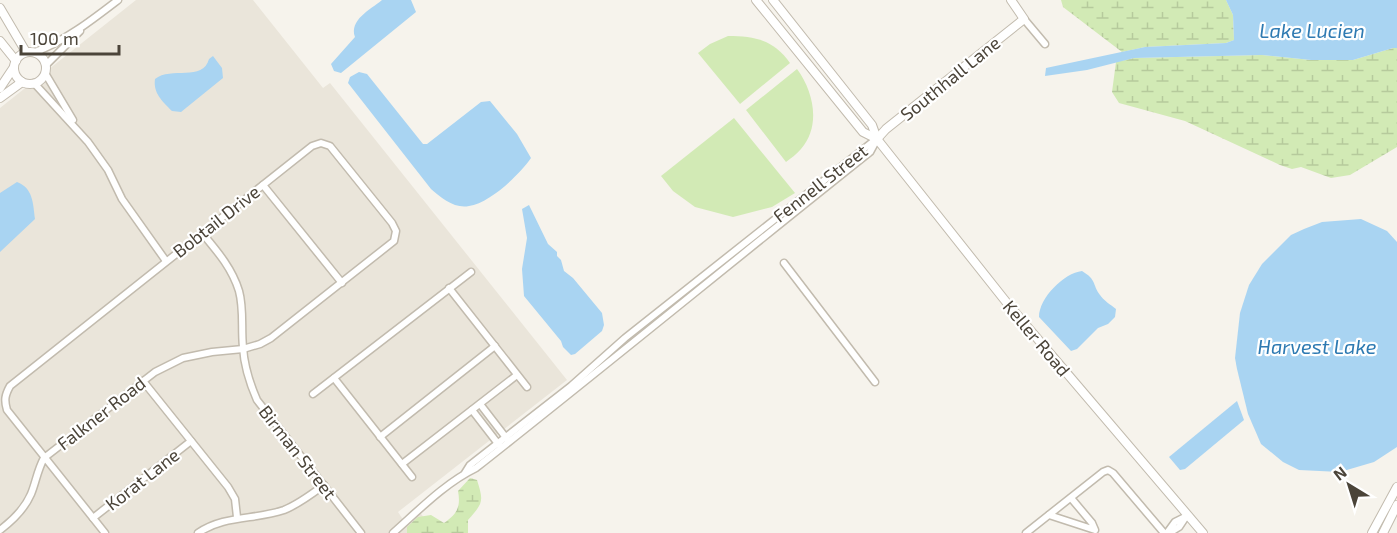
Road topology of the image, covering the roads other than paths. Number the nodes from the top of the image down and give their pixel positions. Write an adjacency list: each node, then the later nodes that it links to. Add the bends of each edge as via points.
1 (118, 0): 7 (street)
2 (756, 0): 19 (street, Keller Road, via 863,132)
3 (773, 0): 19 (street, Keller Road, via 872,125)
4 (1011, 0): 6 (street)
5 (0, 8): 10 (street)
6 (1024, 19): 9 (street); 19 (street, Southhall Lane)
7 (91, 21): 11 (street); 13 (street)
8 (0, 41): 12 (street)
9 (1045, 44)
10 (26, 52): 11 (street); 12 (street)
11 (35, 52): 13 (street)
12 (15, 64): 14 (street, via 15,74); 16 (street)
13 (45, 69): 15 (street); 18 (street)
14 (22, 82): 15 (street); 17 (street)
15 (34, 83): 18 (street)
16 (0, 88)
17 (0, 98)
18 (80, 130): 22 (street)
19 (877, 139): 40 (street, Fennell Street, via 616,350 576,389); 51 (street, Keller Road, via 1007,303)
20 (263, 184): 21 (street, Bobtail Drive); 25 (street); 25 (street, Bobtail Drive, via 321,143 330,146 350,170 396,231 394,242)
21 (202, 232): 22 (street, Bobtail Drive); 28 (street, Birman Street, via 225,260 239,292)
22 (166, 261): 43 (street, Bobtail Drive, via 10,386 4,402 7,410)
23 (784, 263): 32 (street)
24 (471, 272): 26 (street)
25 (342, 283): 28 (street, Bobtail Drive, via 271,338)
26 (449, 288): 27 (street); 30 (street)
27 (495, 346): 29 (street); 39 (street)
28 (243, 349): 31 (street, Falkner Road, via 183,358); 46 (street, Birman Street, via 257,400)
29 (517, 375): 33 (street); 35 (street)
30 (334, 378): 34 (street); 39 (street)
31 (143, 381): 41 (street); 43 (street, Falkner Road)
32 (875, 382)
33 (527, 387)
34 (313, 394)
35 (480, 404): 36 (street); 37 (street)
36 (472, 410): 38 (street); 44 (street)
37 (491, 418): 38 (street); 40 (street)
38 (483, 424): 42 (street)
39 (380, 437): 44 (street)
40 (508, 440): 42 (street, Fennell Street)
41 (191, 441): 52 (street, Korat Lane); 53 (street, via 228,487 235,499)
42 (500, 446): 58 (street, Fennell Street)
43 (44, 458): 52 (street, Bobtail Drive); 54 (street, Falkner Road, via 22,509)
44 (402, 465): 45 (street)
45 (412, 477)
46 (324, 485): 53 (street, via 285,509); 57 (street, Birman Street)
47 (1397, 487): 62 (street)
48 (1071, 498): 50 (street); 50 (street, via 1095,530); 60 (street, via 1108,470)
49 (1397, 505): 63 (street)
50 (1048, 515): 59 (street)
51 (1187, 516): 60 (street, via 1179,527); 61 (street, Keller Road)
52 (93, 518): 55 (street, Bobtail Drive)
53 (237, 518): 56 (street)
54 (0, 530)
55 (105, 533)
56 (198, 533)
57 (361, 533)
58 (393, 533)
59 (1026, 533)
60 (1166, 533)
61 (1203, 533)
62 (1372, 533)
63 (1383, 533)

